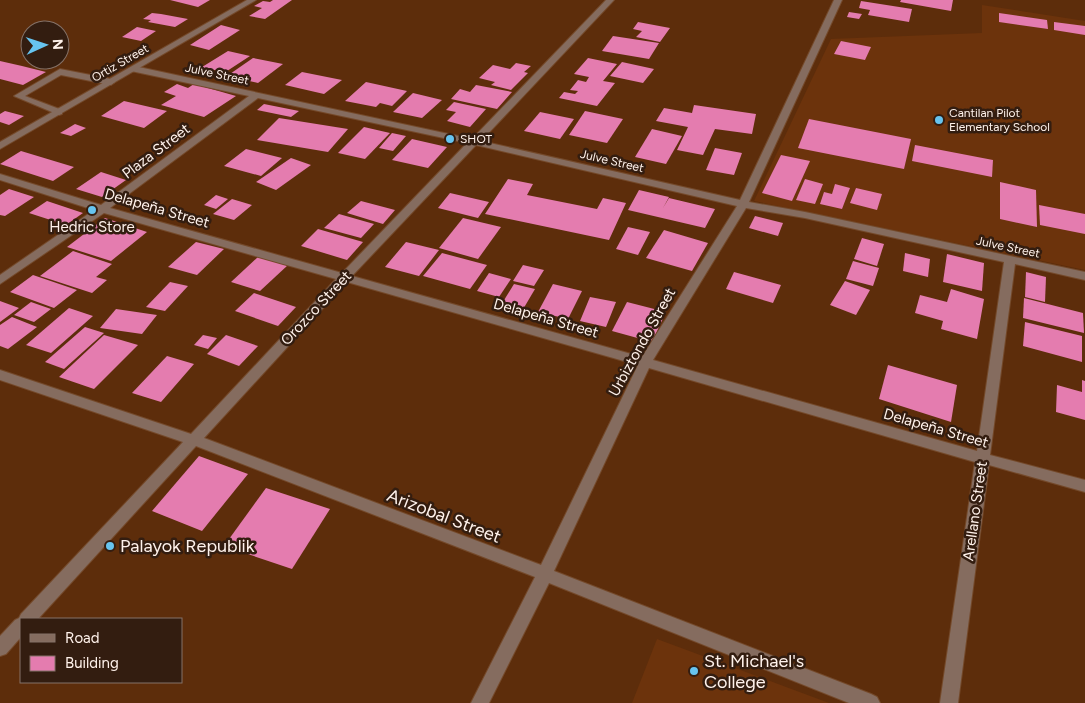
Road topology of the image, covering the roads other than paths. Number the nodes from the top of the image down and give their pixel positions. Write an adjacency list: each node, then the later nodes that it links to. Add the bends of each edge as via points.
1 (252, 0): 4 (street, Ortiz Street)
2 (610, 0): 8 (street, Orozco Street)
3 (838, 0): 11 (street, Urbiztondo Street)
4 (134, 69): 5 (street, Ortiz Street); 6 (street, Julve Street)
5 (112, 82): 7 (street, Ortiz Street); 7 (street, via 60,72 18,96)
6 (255, 96): 8 (street, Julve Street); 12 (street, Plaza Street)
7 (59, 112): 9 (street, Ortiz Street)
8 (474, 142): 11 (street, Julve Street); 15 (street, Orozco Street)
9 (0, 146)
10 (0, 177): 12 (street, Delapeña Street)
11 (743, 204): 13 (street, Julve Street); 17 (street, Urbiztondo Street)
12 (102, 210): 15 (street, Delapeña Street); 16 (street, Plaza Street)
13 (1010, 260): 14 (street, Julve Street); 20 (street, Arellano Street)
14 (1085, 276)
15 (344, 278): 17 (street, Delapeña Street); 19 (street, Orozco Street)
16 (0, 280)
17 (646, 363): 20 (street, Delapeña Street); 22 (street, Urbiztondo Street)
18 (0, 375): 19 (street, Arizobal Street)
19 (194, 440): 22 (street, Arizobal Street); 23 (street, Orozco Street)
20 (982, 458): 21 (street, Delapeña Street); 28 (street, Arellano Street)
21 (1085, 486)
22 (545, 574): 26 (street, Urbiztondo Street); 27 (street, Arizobal Street)
23 (28, 618)
24 (20, 626): 25 (street)
25 (0, 648)
26 (480, 703)
27 (871, 703)
28 (949, 703)

